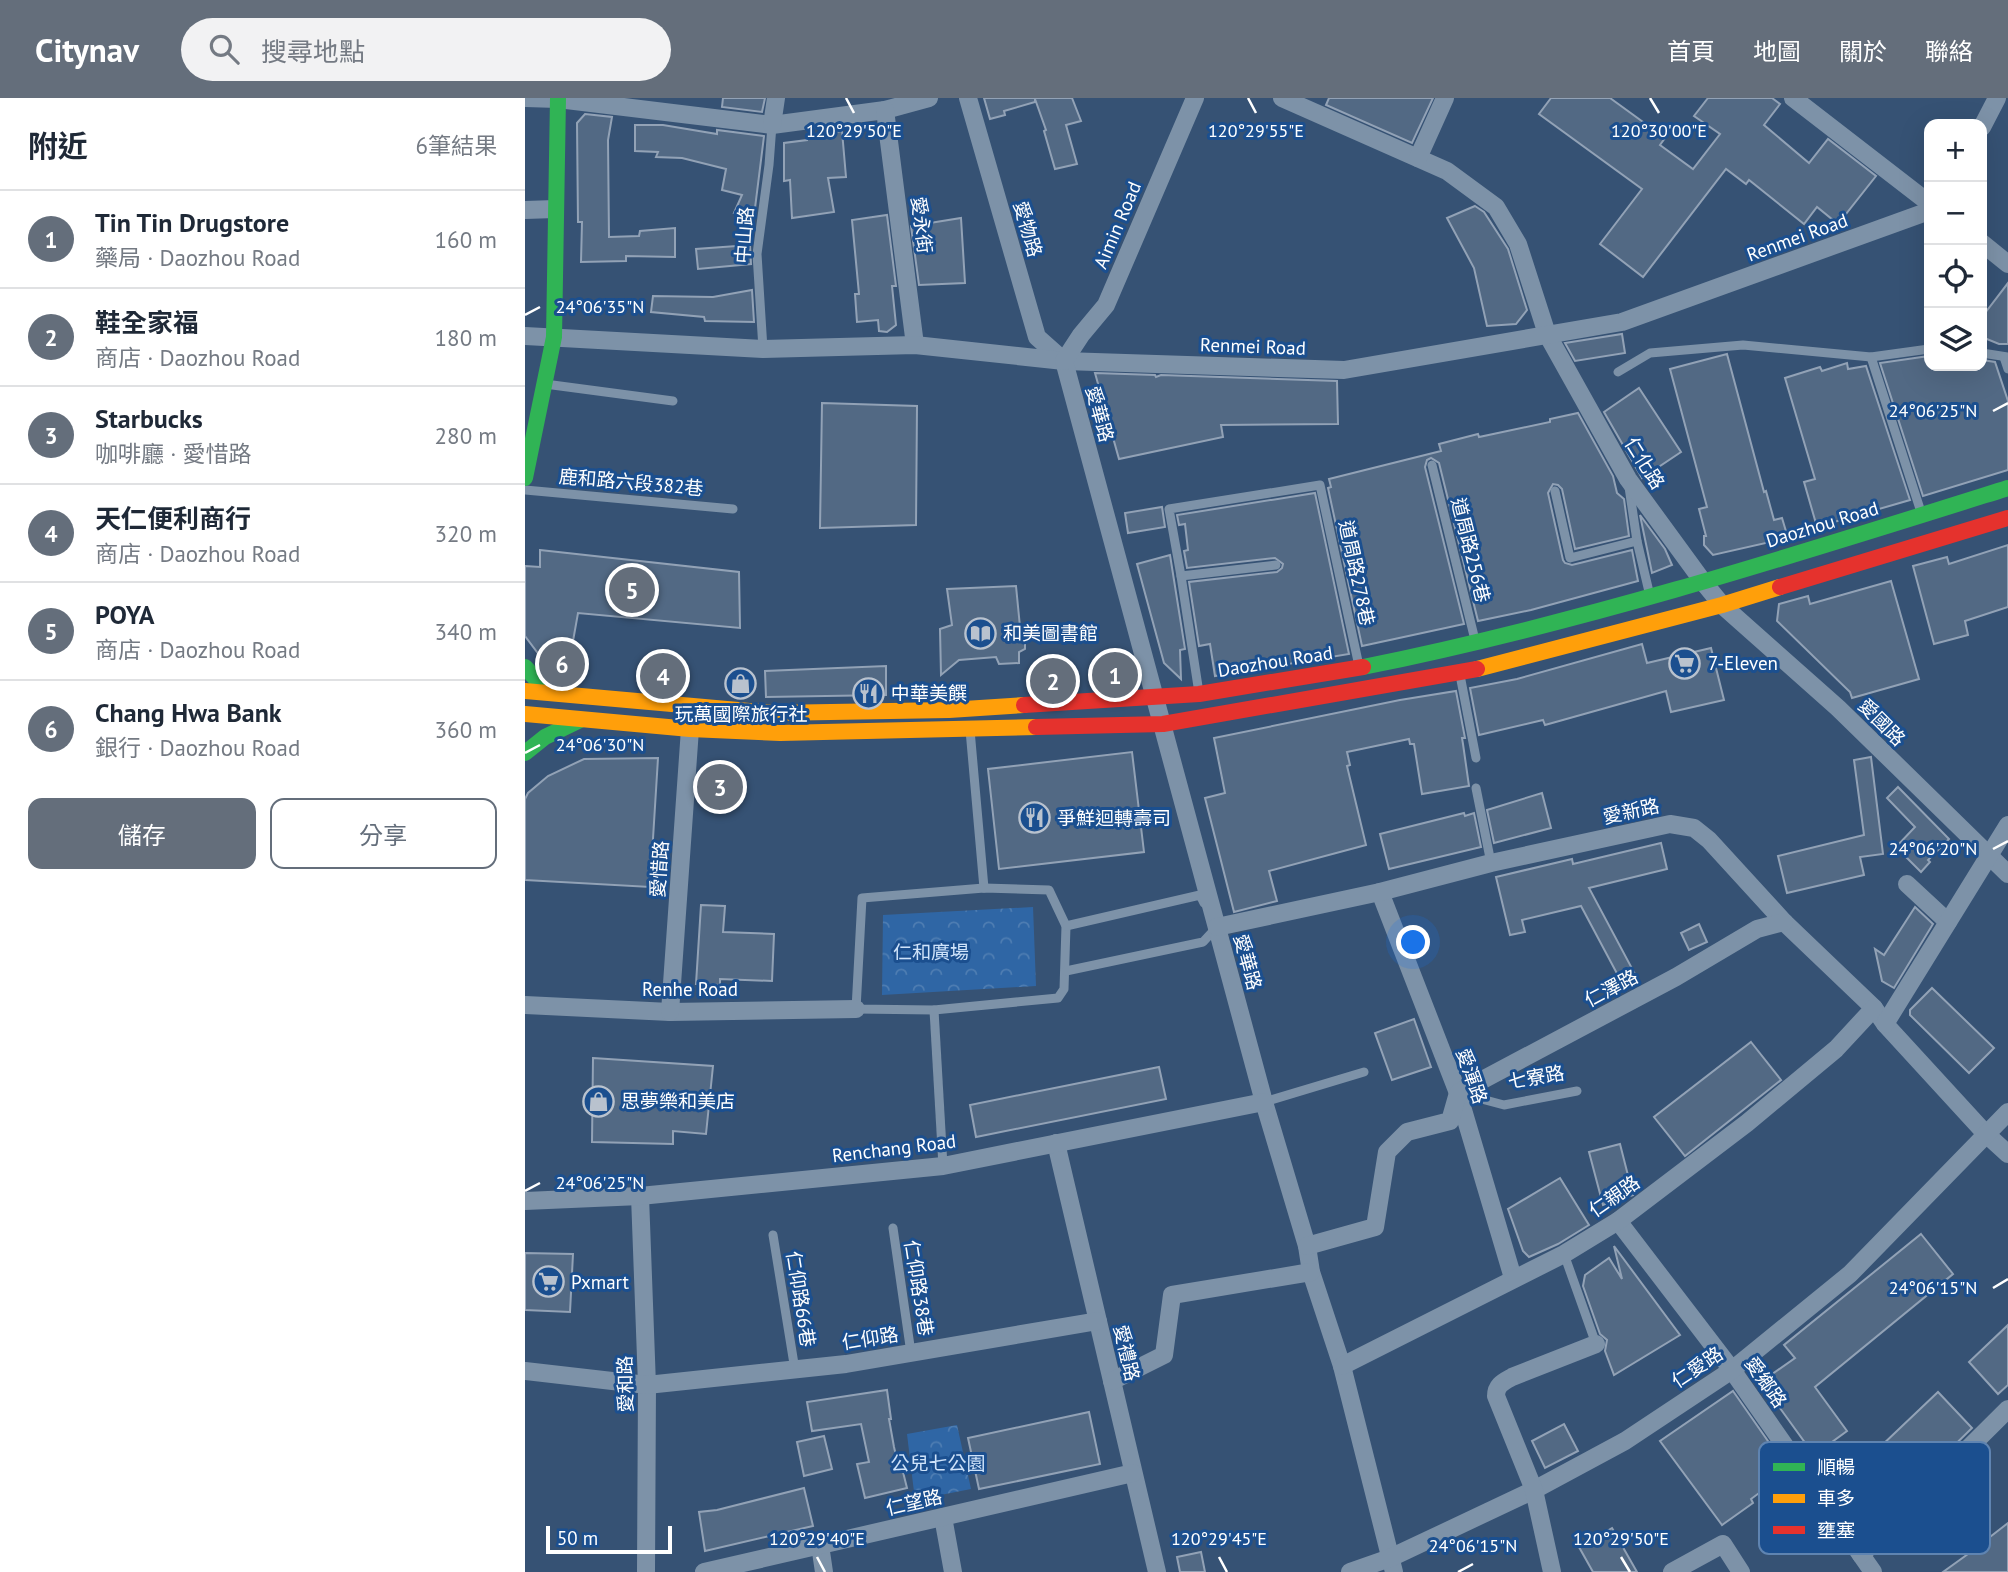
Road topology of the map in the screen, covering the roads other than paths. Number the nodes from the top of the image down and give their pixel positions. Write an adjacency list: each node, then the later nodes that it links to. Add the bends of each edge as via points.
1 (525, 98): 2 (street)
2 (558, 98): 15 (street); 18 (main road)
3 (776, 98): 15 (street)
4 (929, 98): 13 (street)
5 (968, 98): 32 (street, 愛物路, via 1037,337)
6 (1195, 98): 32 (street, Aimin Road, via 1106,305)
7 (1282, 98): 16 (street, 仁化路)
8 (1445, 98): 16 (street)
9 (1793, 98): 17 (street)
10 (1997, 98): 14 (street)
11 (2003, 98): 12 (street)
12 (2008, 106)
13 (885, 110): 15 (street); 26 (street, 愛永街)
14 (1986, 119)
15 (772, 125): 27 (lane, 中山路, via 757,254)
16 (1418, 158): 23 (street, 仁化路, via 1447,171 1496,207 1518,244)
17 (1924, 199)
18 (555, 209): 19 (street); 25 (main road)
19 (525, 210)
20 (1924, 213): 23 (street, Renmei Road, via 1622,322)
21 (1984, 245): 22 (street)
22 (2008, 264)
23 (1547, 334): 32 (street, Renmei Road, via 1344,370); 40 (street, 仁化路)
24 (525, 336): 25 (street, Renmei Road)
25 (554, 337): 27 (street, Renmei Road); 35 (main road)
26 (915, 345): 27 (street, Renmei Road); 32 (street, Renmei Road)
27 (762, 349)
28 (1924, 350): 30 (lane)
29 (1987, 354): 31 (lane)
30 (1871, 357): 34 (lane, via 1743,345 1650,353); 45 (lane)
31 (2006, 357): 33 (lane)
32 (1065, 361): 60 (street, 愛華路)
33 (2008, 369)
34 (1618, 372)
35 (544, 384): 36 (lane); 37 (main road)
36 (673, 401)
37 (531, 420): 39 (main road)
38 (1432, 465): 53 (lane, 道周路256巷)
39 (525, 478)
40 (1628, 479): 47 (lane); 50 (street, 仁化路)
41 (2008, 488): 45 (main road, Daozhou Road)
42 (525, 490): 44 (lane, 鹿和路六段382巷)
43 (1555, 491): 47 (lane, via 1570,558)
44 (733, 509)
45 (1922, 515): 50 (main road, Daozhou Road)
46 (2008, 518): 52 (main road)
47 (1637, 541): 51 (lane)
48 (1276, 565): 49 (lane)
49 (1181, 576): 55 (lane, 道周路278巷, via 1169,509 1320,485); 59 (lane)
50 (1704, 583): 51 (main road, Daozhou Road); 52 (street, 仁化路)
51 (1651, 597): 53 (main road, Daozhou Road)
52 (1722, 606): 56 (main road); 70 (street, 愛國路, via 1838,708)
53 (1476, 643): 55 (main road, Daozhou Road)
54 (525, 667): 58 (main road)
55 (1359, 668): 59 (main road, Daozhou Road)
56 (1460, 673): 63 (main road); 67 (lane)
57 (525, 691): 58 (main road, Daozhou Road)
58 (563, 693): 60 (main road, Daozhou Road, via 772,713 949,710)
59 (1199, 694): 60 (main road, Daozhou Road)
60 (1155, 698): 63 (street, 愛華路)
61 (525, 714): 62 (main road)
62 (580, 720): 64 (main road); 66 (main road)
63 (1163, 724): 65 (main road); 79 (street, 愛華路)
64 (690, 729): 65 (main road, via 781,733); 85 (street, 愛惜路)
65 (970, 730): 74 (lane)
66 (525, 753)
67 (1476, 758)
68 (1476, 788): 71 (lane)
69 (2008, 825): 70 (street)
70 (1989, 856): 72 (street, 愛國路); 77 (street)
71 (1491, 863): 75 (street, 愛新路); 76 (street, 愛新路, via 1670,824 1694,828)
72 (2008, 874)
73 (1907, 884): 77 (street)
74 (984, 888): 78 (lane, via 1049,890); 83 (lane, via 862,898)
75 (1380, 892): 79 (street, 愛新路); 89 (street, 愛渾路)
76 (1784, 922): 82 (street, 愛新路); 89 (street, 仁澤路, via 1757,929)
77 (1948, 922): 86 (street)
78 (1066, 926): 79 (lane, via 1200,895); 80 (lane)
79 (1217, 926): 80 (lane, via 1203,942); 90 (street, 愛華路)
80 (1066, 971): 84 (lane, via 1058,998)
81 (525, 1004): 85 (street, Renhe Road)
82 (1874, 1008): 86 (street, 愛新路); 98 (street, 仁親路, via 1826,1057 1747,1124)
83 (856, 1009): 84 (lane); 85 (street, Renhe Road)
84 (934, 1010): 95 (lane)
85 (670, 1012)
86 (1885, 1024): 92 (street, 愛新路)
87 (1364, 1072): 90 (lane)
88 (1577, 1091): 89 (lane, 七寮路, via 1504,1105)
89 (1458, 1093): 101 (street, via 1450,1121 1407,1132 1387,1153 1375,1227); 104 (street, 愛渾路)
90 (1263, 1102): 93 (street, Renchang Road); 101 (street, 愛華路)
91 (2008, 1112): 92 (street, 仁愛路)
92 (1985, 1133): 94 (street, 愛新路); 110 (street, 仁愛路, via 1850,1275)
93 (1055, 1143): 95 (street, Renchang Road); 105 (street, 愛禮路)
94 (2008, 1154)
95 (943, 1166): 96 (street, Renchang Road)
96 (640, 1196): 97 (street, Renchang Road); 113 (street, 愛和路)
97 (525, 1201)
98 (1618, 1221): 102 (street, 仁親路); 110 (street, 愛鄉路)
99 (893, 1228): 107 (lane, 仁仰路38巷)
100 (773, 1235): 109 (lane, 仁仰路66巷)
101 (1307, 1246): 103 (street, 愛華路)
102 (1564, 1254): 104 (street, 仁親路); 106 (lane)
103 (1311, 1272): 108 (street, 愛華路); 112 (street, via 1172,1295 1164,1355)
104 (1513, 1278): 108 (street, 仁親路)
105 (1098, 1321): 107 (street, 仁仰路); 112 (street, 愛禮路)
106 (1596, 1344): 118 (street, via 1512,1377 1496,1389)
107 (911, 1353): 109 (street, 仁仰路)
108 (1342, 1366): 122 (street, 愛華路)
109 (795, 1370): 113 (street, 仁仰路)
110 (1732, 1370): 115 (street, 愛鄉路); 118 (street, 仁愛路, via 1625,1441)
111 (525, 1371): 113 (street)
112 (1112, 1381): 117 (street, 愛禮路)
113 (647, 1385): 124 (street, 愛和路)
114 (2008, 1409): 116 (street)
115 (1782, 1442)
116 (1975, 1442)
117 (1133, 1473): 119 (street, 仁望路); 128 (street, 愛禮路)
118 (1534, 1490): 122 (street, 仁愛路); 130 (street)
119 (943, 1517): 120 (street, 仁望路); 127 (street)
120 (820, 1545): 125 (street, 仁望路); 126 (street)
121 (1861, 1555): 132 (street, 愛鄉路)
122 (1392, 1565): 129 (street, 仁愛路)
123 (1735, 1570): 131 (street, via 1723,1544)
124 (646, 1572)
125 (704, 1572)
126 (824, 1572)
127 (953, 1572)
128 (1157, 1572)
129 (1350, 1572)
130 (1552, 1572)
131 (1672, 1572)
132 (1873, 1572)

